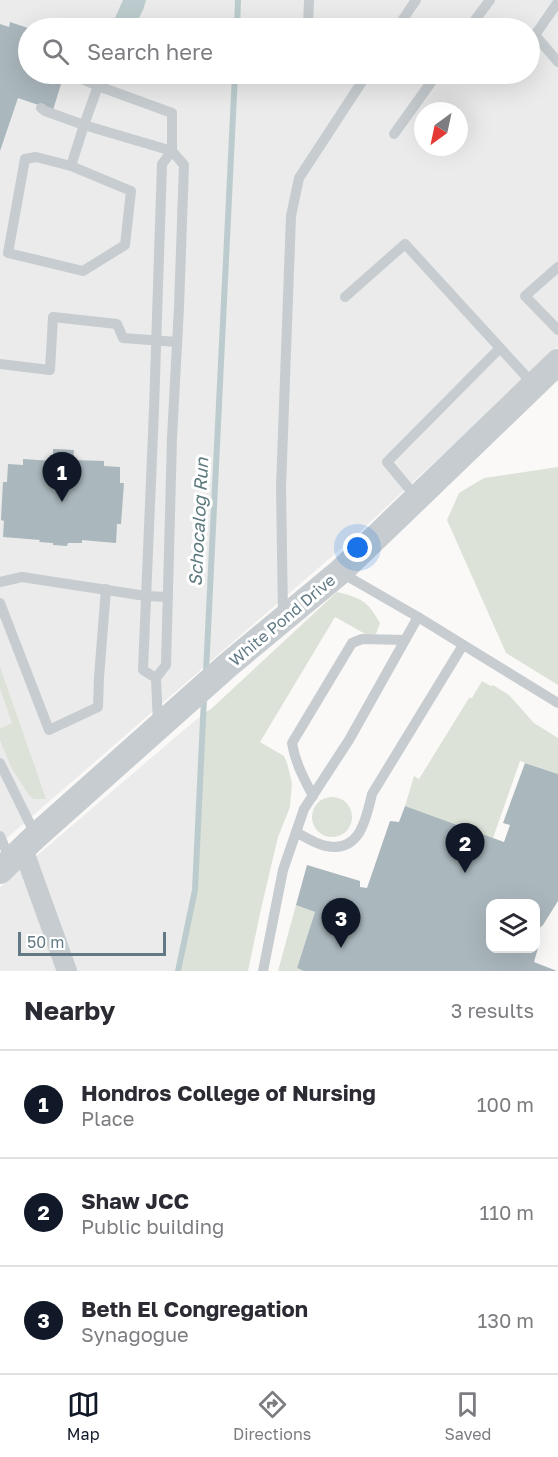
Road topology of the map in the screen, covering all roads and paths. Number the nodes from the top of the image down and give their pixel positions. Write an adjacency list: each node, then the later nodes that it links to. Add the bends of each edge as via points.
1 (309, 0): 5 (lane)
2 (416, 0): 6 (lane)
3 (490, 0): 7 (lane)
4 (558, 2): 8 (lane)
5 (308, 18)
6 (404, 18)
7 (476, 18)
8 (540, 28)
9 (540, 41): 10 (lane)
10 (558, 62)
11 (93, 84): 14 (lane)
12 (360, 84): 37 (lane, via 299,178 291,216 281,487)
13 (430, 84): 17 (lane)
14 (98, 86): 16 (lane); 18 (lane, via 172,113)
15 (41, 108): 16 (lane)
16 (84, 125): 18 (lane); 19 (lane)
17 (394, 134)
18 (172, 151): 23 (lane, via 162,164); 24 (lane, via 184,165)
19 (71, 166): 19 (lane, via 131,191 125,245 83,271 8,253 25,159 36,157)
20 (558, 267): 22 (lane, via 525,296)
21 (345, 297): 25 (lane, via 405,244)
22 (558, 330)
23 (156, 341): 24 (lane); 27 (lane, via 123,338 117,324 52,317 50,370); 33 (lane)
24 (177, 342): 34 (lane)
25 (500, 348): 28 (lane); 29 (lane, via 387,462)
26 (558, 362): 28 (street, White Pond Drive)
27 (0, 364)
28 (534, 385): 29 (street, White Pond Drive)
29 (416, 497): 30 (street, White Pond Drive)
30 (340, 572): 36 (lane); 37 (street, White Pond Drive)
31 (0, 582): 32 (lane, via 22,577)
32 (106, 589): 33 (lane); 35 (lane, via 98,706 49,730)
33 (146, 596): 34 (lane); 40 (lane, via 143,670)
34 (168, 597): 40 (lane, via 166,665)
35 (0, 603)
36 (418, 618): 38 (lane); 39 (lane)
37 (283, 619): 42 (street, White Pond Drive)
38 (405, 640): 44 (lane); 44 (lane, via 362,639 352,643 292,743)
39 (464, 645): 41 (lane); 45 (lane, via 372,794 367,815 352,843 325,846)
40 (156, 678): 42 (lane)
41 (558, 703)
42 (159, 727): 47 (street, White Pond Drive)
43 (0, 763): 47 (lane)
44 (313, 796): 45 (lane)
45 (296, 832): 49 (lane, via 283,870)
46 (0, 836): 47 (lane)
47 (17, 854): 48 (street)
48 (66, 971)
49 (263, 971)

